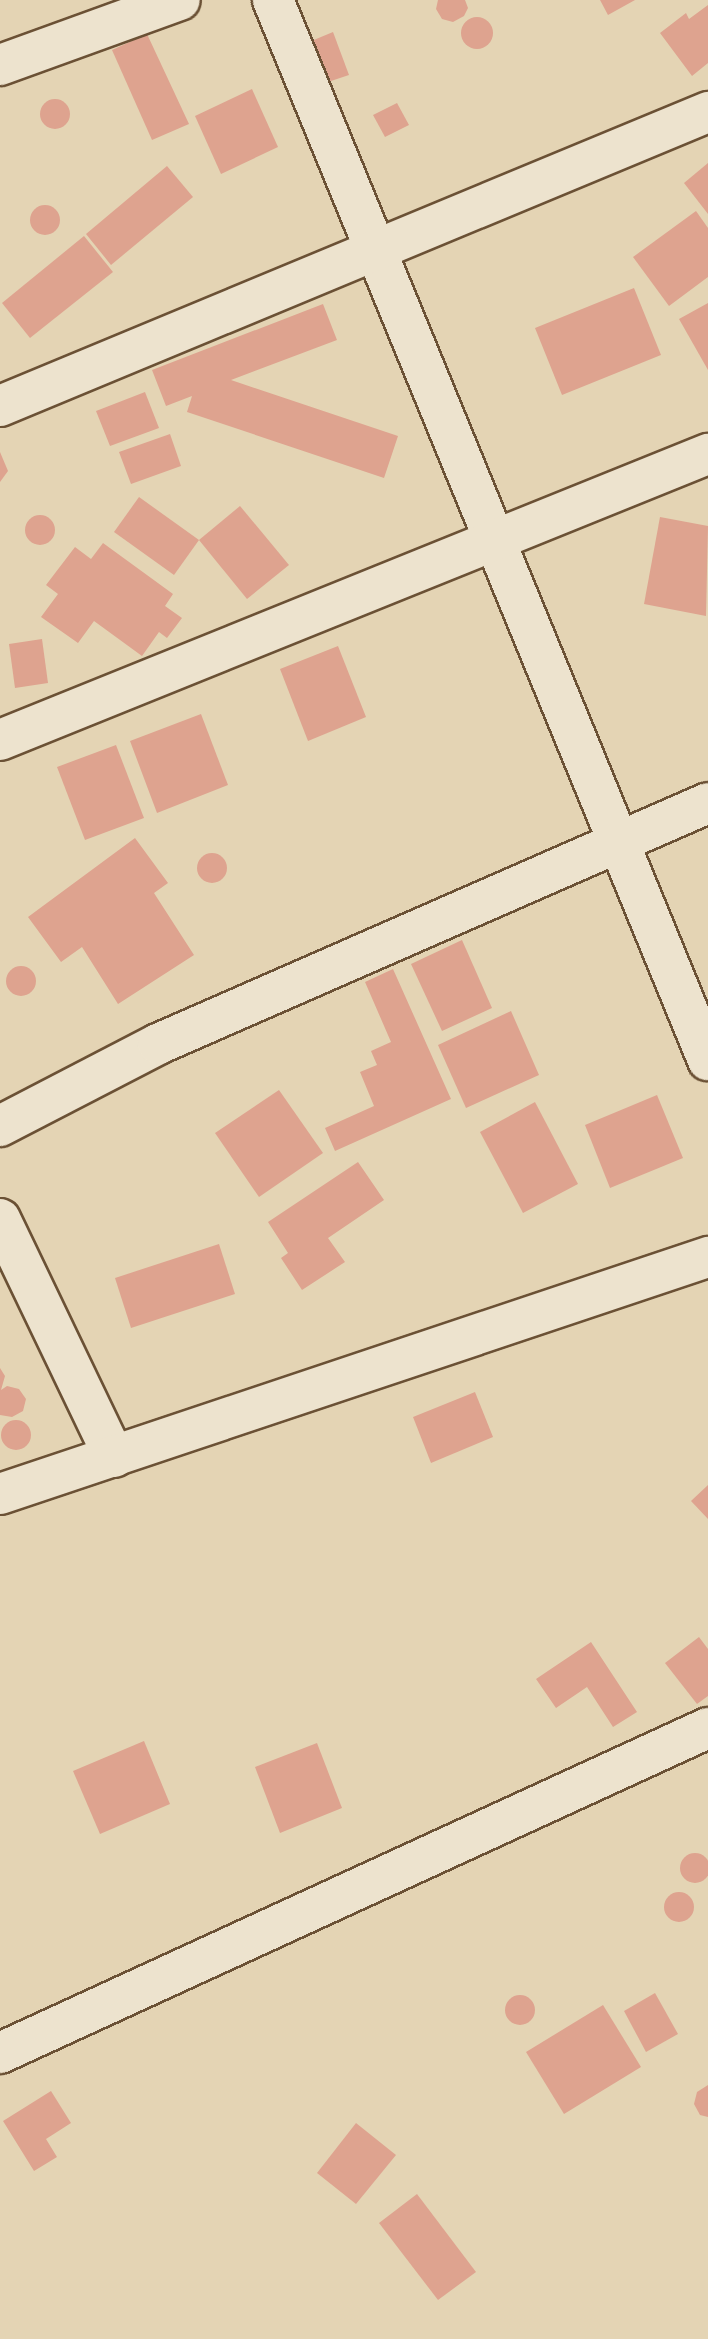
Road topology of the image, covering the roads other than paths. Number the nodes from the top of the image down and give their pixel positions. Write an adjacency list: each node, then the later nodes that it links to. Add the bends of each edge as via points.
1 (180, 0): 3 (street)
2 (273, 0): 5 (street)
3 (0, 65)
4 (708, 112): 5 (street)
5 (375, 248): 6 (street); 8 (street)
6 (0, 406)
7 (708, 454): 8 (street)
8 (495, 540): 9 (street); 11 (street)
9 (0, 740)
10 (708, 803): 11 (street)
11 (619, 842): 12 (street); 13 (street, via 158,1044)
12 (708, 1060)
13 (0, 1126)
14 (0, 1219): 16 (street)
15 (708, 1257): 16 (street)
16 (114, 1457): 17 (street)
17 (0, 1494)
18 (708, 1728): 19 (street)
19 (0, 2053)

